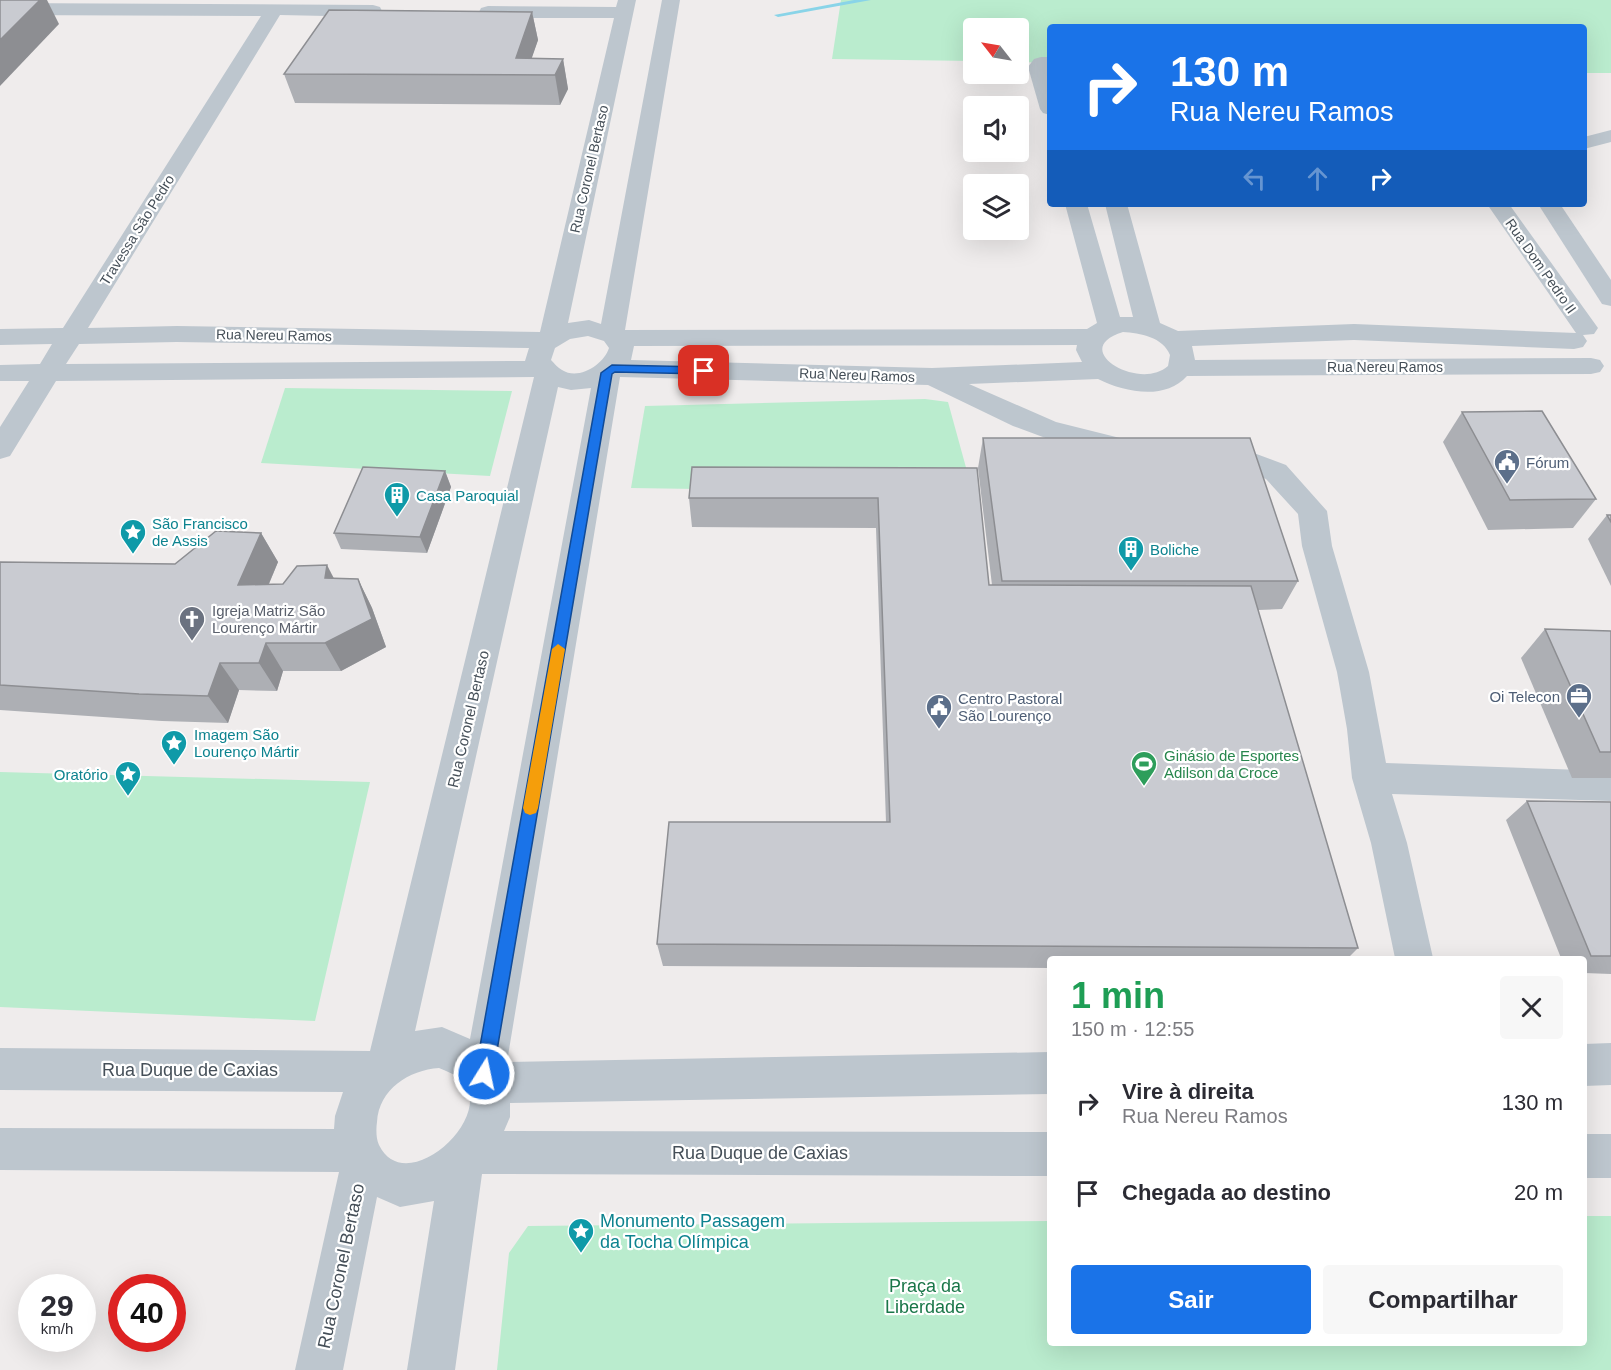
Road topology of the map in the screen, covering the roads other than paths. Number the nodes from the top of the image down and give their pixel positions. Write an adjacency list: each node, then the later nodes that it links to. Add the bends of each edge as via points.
1 (301, 0): 4 (street, via 297,5)
2 (671, 0): 12 (street, Rua Coronel Bertaso)
3 (626, 7): 7 (street); 12 (street, Rua Coronel Bertaso)
4 (270, 8): 5 (street); 6 (street); 24 (street, Travessa São Pedro)
5 (0, 9)
6 (388, 11)
7 (471, 12)
8 (1047, 63): 9 (street, via 1038,67)
9 (1047, 98)
10 (1611, 136): 11 (street)
11 (1587, 142)
12 (620, 148): 22 (street, Rua Coronel Bertaso); 25 (street, Rua Coronel Bertaso)
13 (1077, 207): 20 (street)
14 (1117, 207): 19 (street)
15 (1500, 207): 21 (street, Rua Dom Pedro II)
16 (1551, 207): 17 (street)
17 (1611, 299)
18 (1611, 324): 21 (street)
19 (1148, 327): 20 (street, via 1135,324); 26 (street)
20 (1101, 332): 22 (street); 29 (street, via 1089,345 1089,353)
21 (1580, 334): 26 (street, via 1354,332); 31 (street, Rua Dom Pedro II, via 1576,349)
22 (613, 336): 25 (street, via 582,328); 28 (street, via 622,349 621,357)
23 (0, 337): 24 (street, Rua Nereu Ramos)
24 (70, 337): 25 (street, Rua Nereu Ramos, via 177,334); 33 (street, Travessa São Pedro)
25 (550, 338): 30 (street, via 539,352 538,361)
26 (1172, 339): 27 (street, via 1183,358)
27 (1180, 368): 29 (street, via 1173,376 1151,383 1124,381); 31 (street, Rua Nereu Ramos)
28 (609, 370): 30 (street, via 572,381); 34 (street, Rua Nereu Ramos); 46 (street)
29 (1101, 370): 34 (street, Rua Nereu Ramos)
30 (545, 371): 33 (street); 43 (street, Rua Coronel Bertaso)
31 (1601, 371)
32 (0, 373): 33 (street)
33 (49, 373): 35 (street, Travessa São Pedro)
34 (932, 377): 36 (street, via 1045,430 1099,445)
35 (0, 449)
36 (1146, 452)
37 (1192, 455): 38 (street, via 1243,459 1276,472 1312,511 1317,546 1353,672)
38 (1370, 778): 39 (street); 40 (street, via 1389,843)
39 (1611, 786)
40 (1414, 956)
41 (1611, 1064): 42 (street)
42 (1587, 1065)
43 (383, 1068): 44 (street, Rua Duque de Caxias); 46 (street, via 414,1051 442,1047 474,1060); 49 (street, via 366,1089 357,1110 354,1132)
44 (0, 1069)
45 (1047, 1073): 46 (street)
46 (486, 1078): 52 (street, via 488,1118 482,1136)
47 (0, 1149): 49 (street)
48 (1047, 1154): 52 (street, Rua Duque de Caxias)
49 (361, 1156): 52 (street, via 389,1182 407,1185 446,1174); 53 (street, Rua Coronel Bertaso)
50 (1587, 1156): 51 (street)
51 (1611, 1156)
52 (467, 1157): 54 (street)
53 (319, 1370)
54 (431, 1370)

